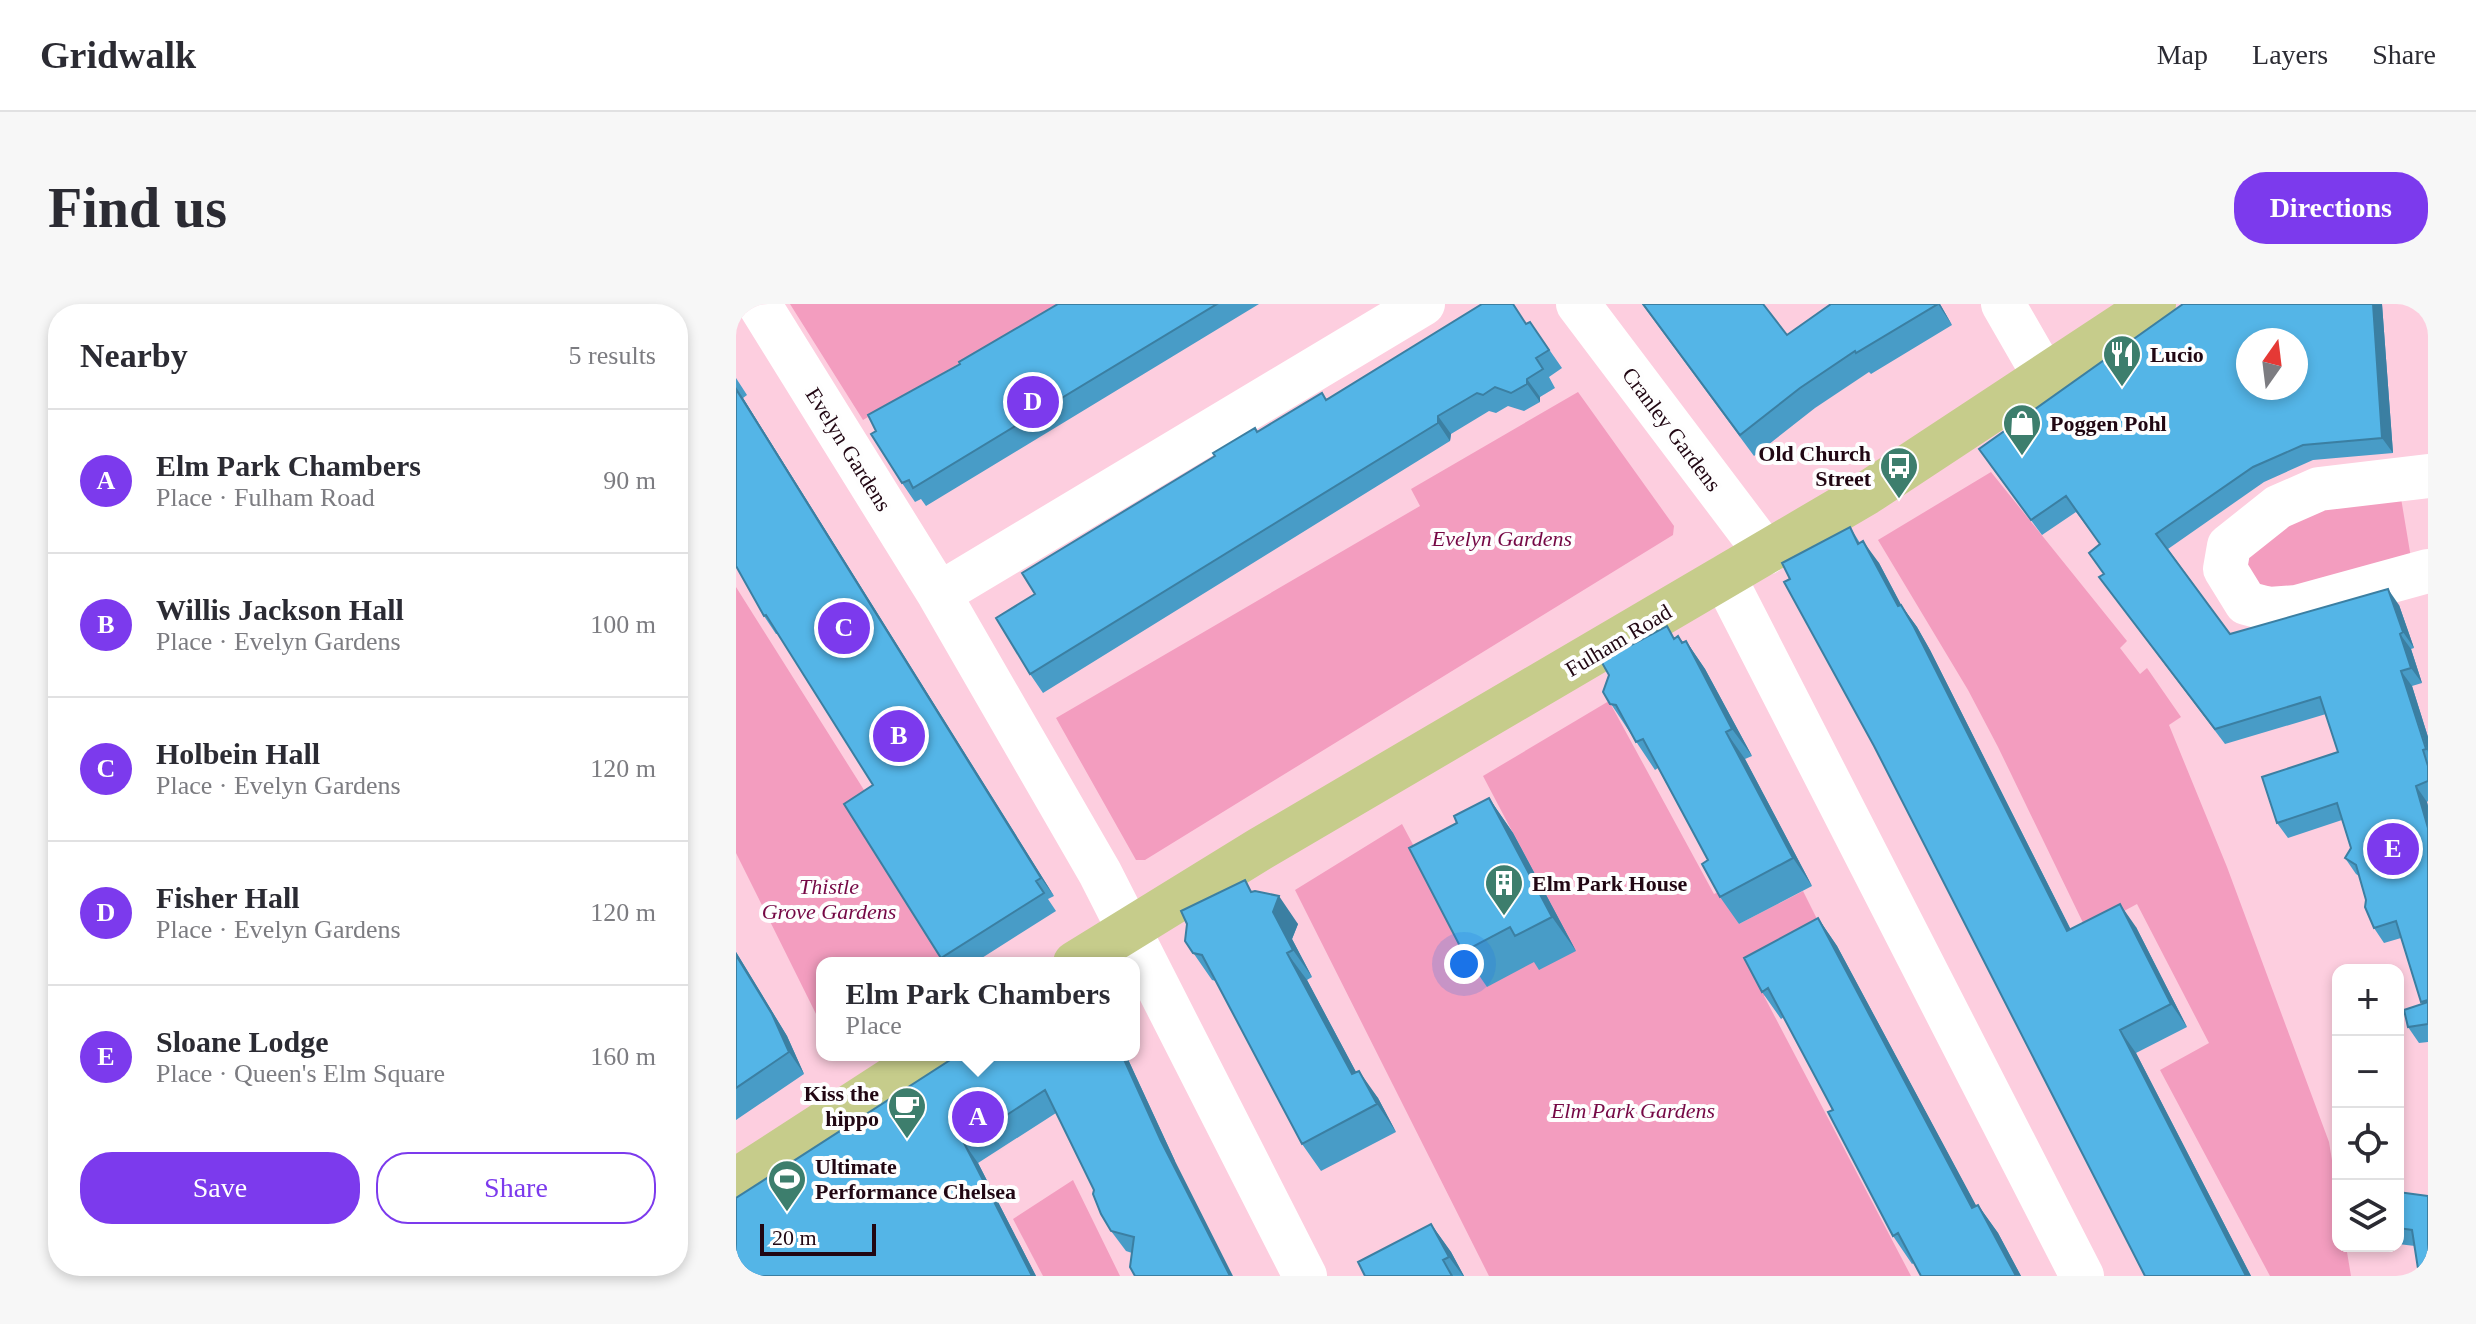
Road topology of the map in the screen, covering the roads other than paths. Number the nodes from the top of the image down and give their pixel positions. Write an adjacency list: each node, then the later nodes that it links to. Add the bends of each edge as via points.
1 (759, 304): 11 (street, Evelyn Gardens)
2 (1423, 304): 11 (street)
3 (1578, 304): 8 (street, Cranley Gardens)
4 (2003, 304): 6 (street)
5 (2154, 304): 6 (main road, Fulham Road)
6 (2045, 377): 8 (main road, Fulham Road)
7 (2428, 476): 9 (street, via 2319,489 2278,507 2229,546 2225,569 2246,603 2269,609 2297,607)
8 (1766, 553): 10 (main road, Fulham Road)
9 (2428, 571)
10 (1724, 577): 12 (main road, Fulham Road); 17 (street)
11 (939, 594): 12 (street, Evelyn Gardens)
12 (1128, 931): 13 (main road, Fulham Road); 16 (street)
13 (1085, 957)
14 (920, 1061): 15 (main road)
15 (736, 1180)
16 (1305, 1276)
17 (2082, 1276)

